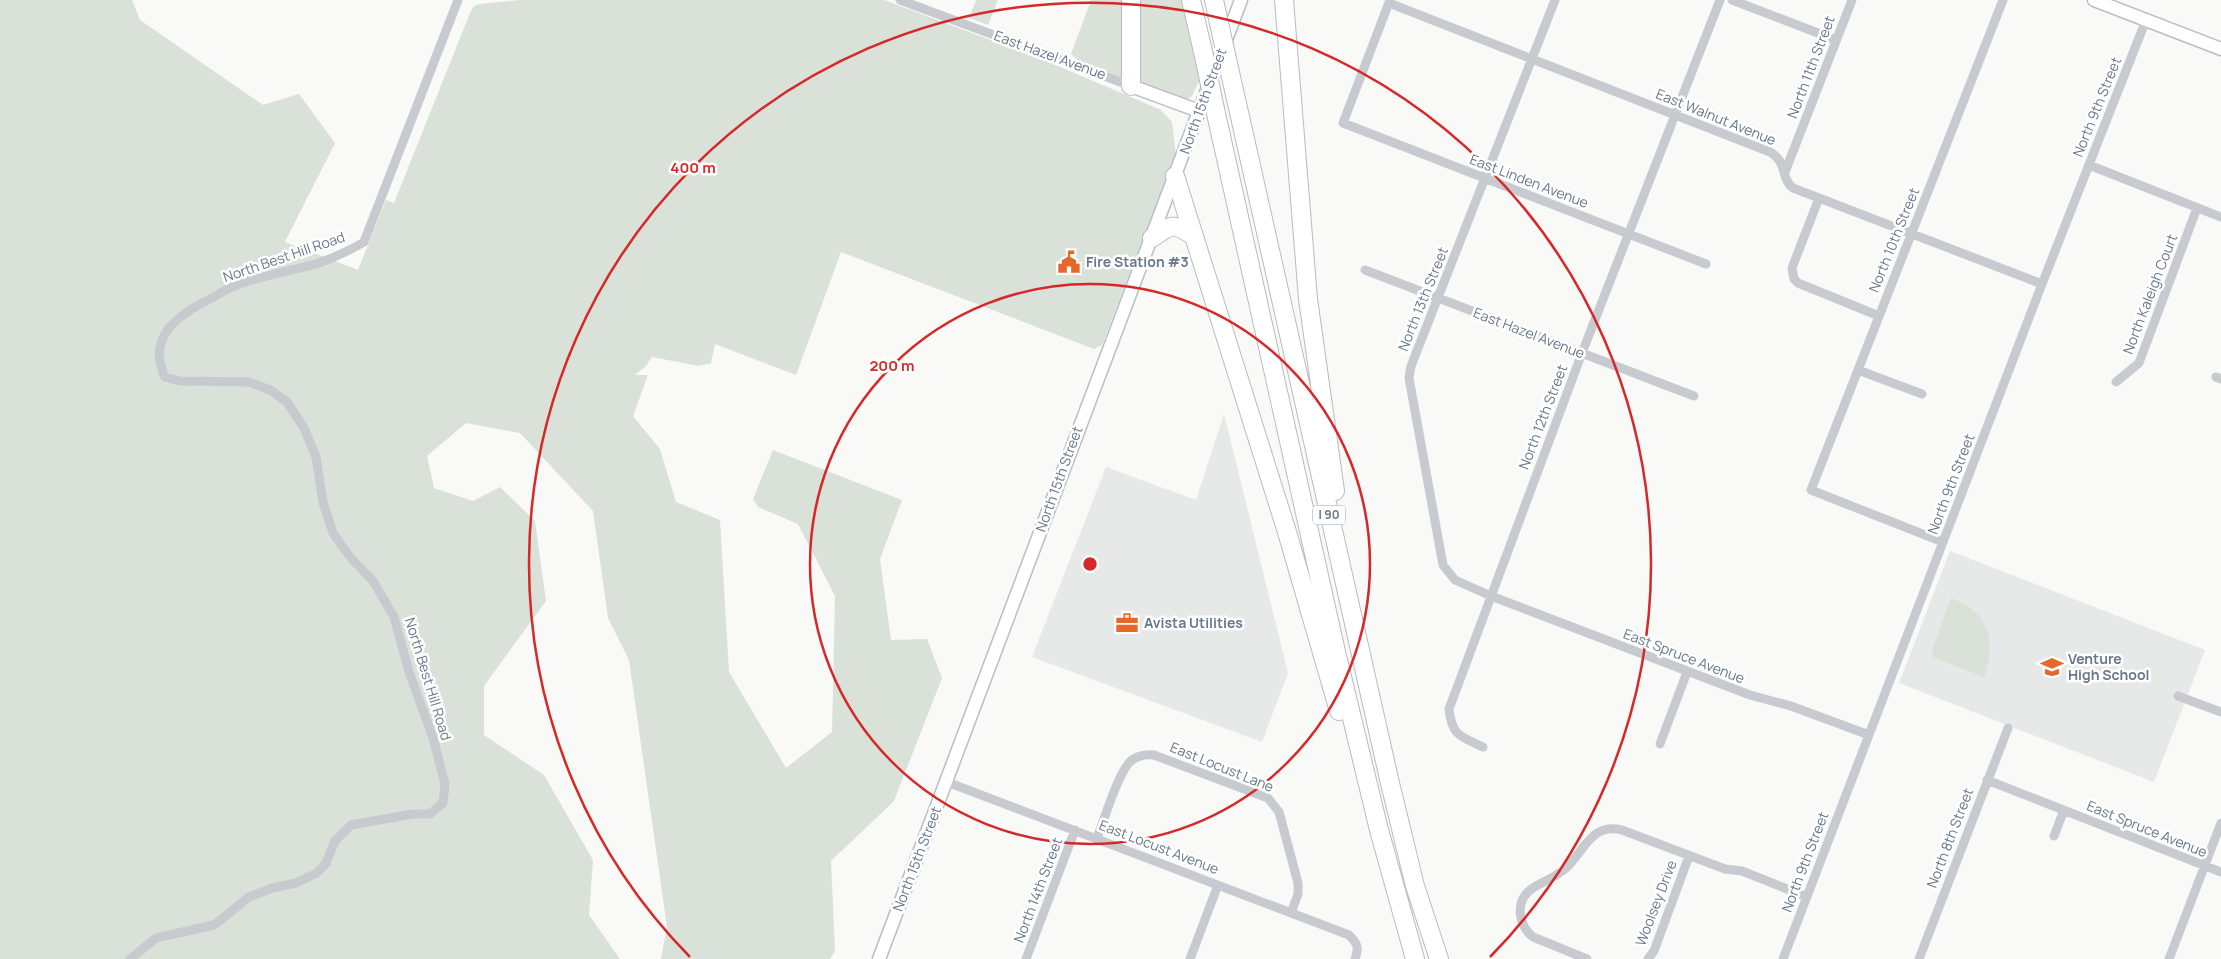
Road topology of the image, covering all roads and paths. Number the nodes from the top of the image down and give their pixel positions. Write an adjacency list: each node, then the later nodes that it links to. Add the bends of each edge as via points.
1 (458, 0): 67 (street, North Best Hill Road, via 364,242 347,253 318,263 237,285 184,312 163,336 159,350 159,364 165,377 180,381 249,382 263,387 287,402 304,428 316,457 323,502 333,533 373,581 394,617 445,784 442,803 430,814 351,825 335,841 326,863 317,873 249,897 214,925 156,938)
2 (900, 0): 19 (street, East Hazel Avenue)
3 (1132, 0): 19 (highway)
4 (1192, 0): 20 (highway, I 90, bridge, via 1204,56)
5 (1214, 0): 44 (highway, I 90, bridge)
6 (1241, 0): 20 (main road, North 15th Street)
7 (1284, 0): 44 (highway, via 1308,299 1337,502)
8 (1555, 0): 18 (street, North 13th Street)
9 (1720, 0): 21 (street, North 12th Street)
10 (1732, 0): 16 (street)
11 (1852, 0): 16 (street, North 11th Street)
12 (2003, 0): 29 (street, North 10th Street)
13 (2094, 0): 15 (main road)
14 (1390, 1): 18 (street, East Walnut Avenue); 25 (street, East Linden Avenue, via 1343,123)
15 (2146, 20): 17 (main road); 22 (street, North 9th Street)
16 (1836, 40): 23 (street, North 11th Street)
17 (2221, 49)
18 (1532, 58): 21 (street, East Walnut Avenue); 25 (street, North 13th Street)
19 (1130, 86): 20 (main road, East Hazel Avenue)
20 (1207, 110): 24 (main road, North 15th Street); 58 (highway, I 90)
21 (1675, 115): 23 (street, East Walnut Avenue, via 1770,152 1781,160); 31 (street, North 12th Street)
22 (2089, 165): 27 (street); 35 (street, North 9th Street)
23 (1785, 172): 26 (street, East Walnut Avenue, via 1793,188)
24 (1175, 176): 30 (highway, I 90); 32 (main road, North 15th Street)
25 (1485, 178): 31 (street, East Linden Avenue); 36 (street, North 13th Street)
26 (1819, 198): 29 (street, East Walnut Avenue); 37 (street, via 1792,275 1798,283)
27 (2197, 208): 28 (street); 40 (street, North Kaleigh Court, via 2139,363)
28 (2221, 217)
29 (1912, 234): 35 (street, East Walnut Avenue); 37 (street, North 10th Street)
30 (1192, 235): 32 (highway, via 1171,226); 58 (highway, I 90, via 1287,532 1338,708)
31 (1628, 235): 33 (street, East Linden Avenue); 38 (street, North 12th Street)
32 (1152, 238): 54 (main road, North 15th Street)
33 (1706, 264)
34 (1366, 270): 36 (street, East Hazel Avenue)
35 (2042, 284): 43 (street, North 9th Street)
36 (1438, 298): 38 (street, East Hazel Avenue); 45 (street, North 13th Street, via 1409,378 1432,513 1443,565 1455,580)
37 (1879, 316): 39 (street, North 10th Street)
38 (1582, 353): 42 (street, East Hazel Avenue); 45 (street, North 12th Street)
39 (1858, 370): 41 (street); 43 (street, North 10th Street, via 1811,490)
40 (2116, 382)
41 (1922, 394)
42 (1694, 396)
43 (1943, 542): 50 (street, North 9th Street)
44 (1345, 586): 73 (highway, I 90, via 1415,886)
45 (1491, 596): 46 (street, East Spruce Avenue); 52 (street, North 12th Street, via 1449,709 1451,726 1461,736)
46 (1687, 672): 50 (street, East Spruce Avenue); 51 (street)
47 (2178, 696): 48 (street)
48 (2221, 712)
49 (2008, 728): 53 (street, North 8th Street)
50 (1869, 735): 65 (street, North 9th Street)
51 (1660, 744)
52 (1484, 747)
53 (1987, 780): 55 (street, East Spruce Avenue); 77 (street, North 8th Street)
54 (947, 782): 57 (street, East Locust Avenue); 68 (main road, North 15th Street)
55 (2064, 810): 59 (street); 62 (street, East Spruce Avenue)
56 (2221, 823): 62 (street)
57 (1075, 830): 60 (street, East Locust Avenue); 69 (street, North 14th Street)
58 (1379, 830): 72 (highway, I 90)
59 (2054, 836)
60 (1097, 838): 64 (street, East Locust Avenue); 66 (street, East Locust Lane, via 1124,770 1136,757 1145,754 1268,798 1283,821 1298,883 1298,894)
61 (1690, 856): 65 (street, Woolsey Drive, via 1725,869 1742,871); 74 (street, Woolsey Drive, via 1611,828 1589,838 1566,868 1532,889 1524,898 1520,911 1526,932 1544,943); 75 (street, Woolsey Drive, via 1654,951)
62 (2205, 866): 63 (street, East Spruce Avenue); 78 (street)
63 (2221, 872)
64 (1218, 885): 66 (street, East Locust Avenue); 70 (street)
65 (1807, 897): 76 (street, North 9th Street)
66 (1290, 913): 71 (street, East Locust Avenue, via 1350,936 1358,950)
67 (130, 959)
68 (879, 959)
69 (1026, 959)
70 (1190, 959)
71 (1354, 959)
72 (1415, 959)
73 (1439, 959)
74 (1587, 959)
75 (1648, 959)
76 (1783, 959)
77 (1919, 959)
78 (2169, 959)

